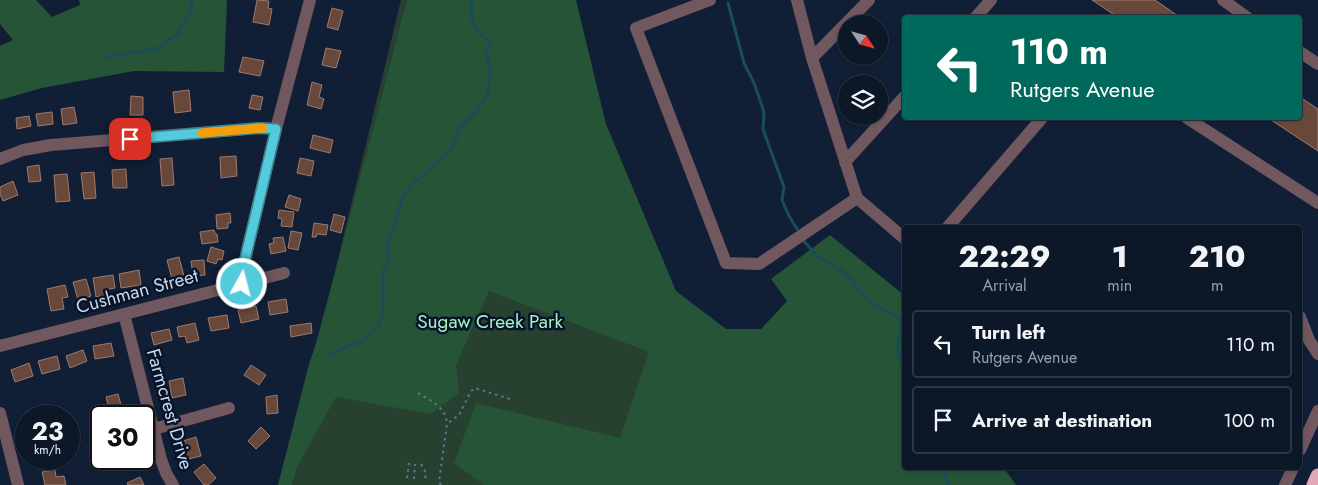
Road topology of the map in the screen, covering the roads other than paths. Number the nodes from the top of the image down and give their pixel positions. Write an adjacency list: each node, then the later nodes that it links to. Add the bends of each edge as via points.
1 (310, 0): 15 (street)
2 (710, 0): 18 (street, via 636,28 726,263 759,264)
3 (797, 0): 10 (street)
4 (869, 0): 10 (street)
5 (991, 0): 7 (street)
6 (1223, 0): 8 (street)
7 (978, 15)
8 (1244, 15)
9 (1302, 53): 11 (street)
10 (812, 58): 17 (street)
11 (1318, 64)
12 (902, 99): 17 (street)
13 (1040, 120): 20 (street)
14 (1190, 120): 19 (street)
15 (276, 129): 16 (street, via 51,145 23,150); 23 (street)
16 (0, 159)
17 (845, 162): 18 (street)
18 (857, 198): 21 (street)
19 (1318, 202)
20 (950, 225)
21 (902, 236)
22 (284, 273): 23 (street, Cushman Street)
23 (242, 284): 24 (street, Cushman Street)
24 (124, 314): 26 (street, Cushman Street); 28 (street, Farmcrest Drive)
25 (1302, 326): 27 (street)
26 (0, 346)
27 (1318, 354)
28 (148, 405)
29 (229, 408): 32 (street)
30 (1318, 411): 34 (street)
31 (0, 413): 37 (street)
32 (155, 429)
33 (155, 433): 38 (street, Farmcrest Drive, via 161,459)
34 (1302, 446)
35 (1292, 470): 39 (street)
36 (1318, 476): 40 (highway)
37 (18, 485)
38 (173, 485)
39 (1285, 485)
40 (1314, 485)

